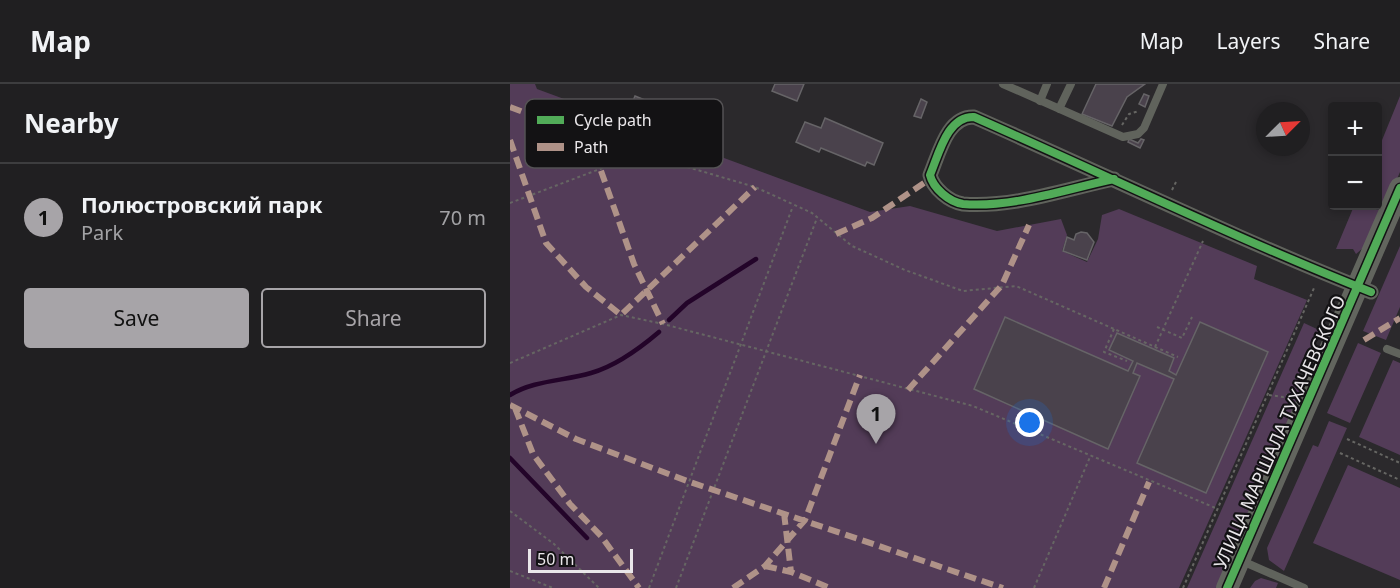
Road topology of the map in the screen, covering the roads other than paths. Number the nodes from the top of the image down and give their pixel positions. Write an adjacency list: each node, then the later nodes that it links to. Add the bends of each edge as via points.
1 (1003, 84): 5 (lane)
2 (1047, 84): 5 (lane)
3 (1071, 84): 6 (lane)
4 (1163, 84): 6 (lane, via 1144,128 1131,136 1124,137)
5 (1040, 101): 6 (lane)
6 (1059, 109)
7 (1114, 179): 7 (street, via 974,117 965,117 952,126 930,175 940,191 961,204 1006,202); 10 (street)
8 (1400, 188): 10 (street, УЛИЦА МАРШАЛА ТУХАЧЕВСКОГО)
9 (1400, 226): 10 (street, УЛИЦА МАРШАЛА ТУХАЧЕВСКОГО)
10 (1365, 289): 13 (street, УЛИЦА МАРШАЛА ТУХАЧЕВСКОГО)
11 (1387, 349): 12 (lane)
12 (1400, 354)
13 (1246, 563): 14 (street, УЛИЦА МАРШАЛА ТУХАЧЕВСКОГО); 15 (street, УЛИЦА МАРШАЛА ТУХАЧЕВСКОГО); 16 (lane)
14 (1227, 588)
15 (1242, 588)
16 (1304, 588)

